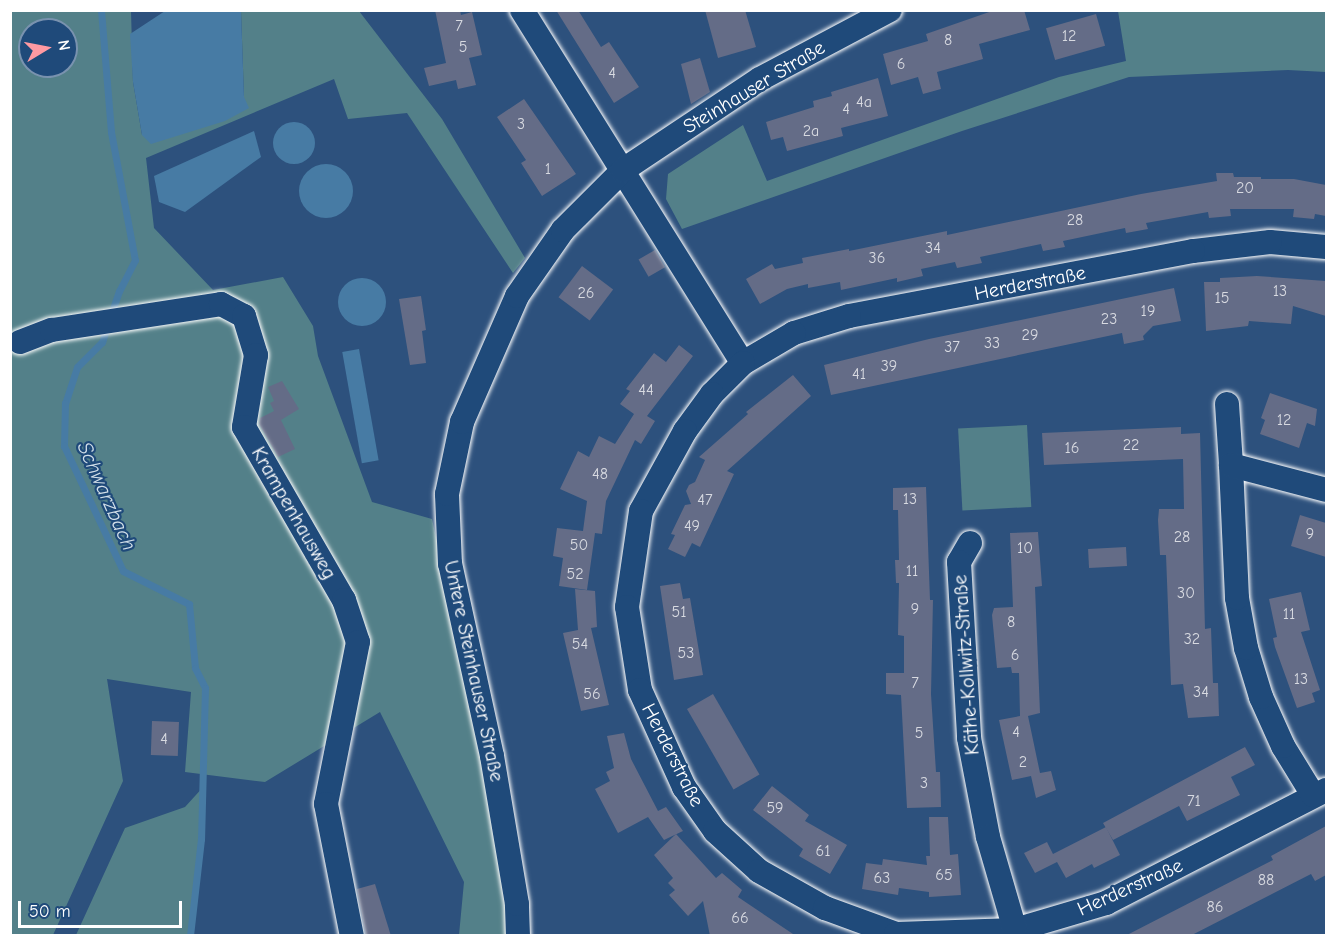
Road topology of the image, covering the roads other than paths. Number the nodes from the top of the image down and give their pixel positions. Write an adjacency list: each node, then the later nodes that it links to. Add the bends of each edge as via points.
1 (522, 10): 3 (street)
2 (890, 10): 3 (street, Steinhauser Straße, via 760,79)
3 (623, 170): 6 (street); 14 (street, Untere Steinhauser Straße, via 563,230 517,296 462,422 447,494 450,564 492,756)
4 (1326, 247): 6 (street, Herderstraße, via 1270,242 1193,250 849,316 794,333)
5 (20, 342): 13 (street, Krampenhausweg, via 52,330 94,322 221,304 244,316 256,356 244,428 344,600 358,642 326,804)
6 (743, 363): 12 (street, Herderstraße, via 712,394 685,431 641,511 627,607 640,690 653,724 684,787 715,831 768,876 825,908 896,934)
7 (1227, 404): 8 (street)
8 (1230, 465): 9 (street); 11 (street, via 1237,598 1246,648 1261,697 1279,736)
9 (1326, 490)
10 (970, 543): 12 (street, Käthe-Kollwitz-Straße, via 959,562 969,738 988,837)
11 (1320, 793): 12 (street, Herderstraße, via 1106,903)
12 (1015, 930)
13 (352, 936)
14 (519, 936)

